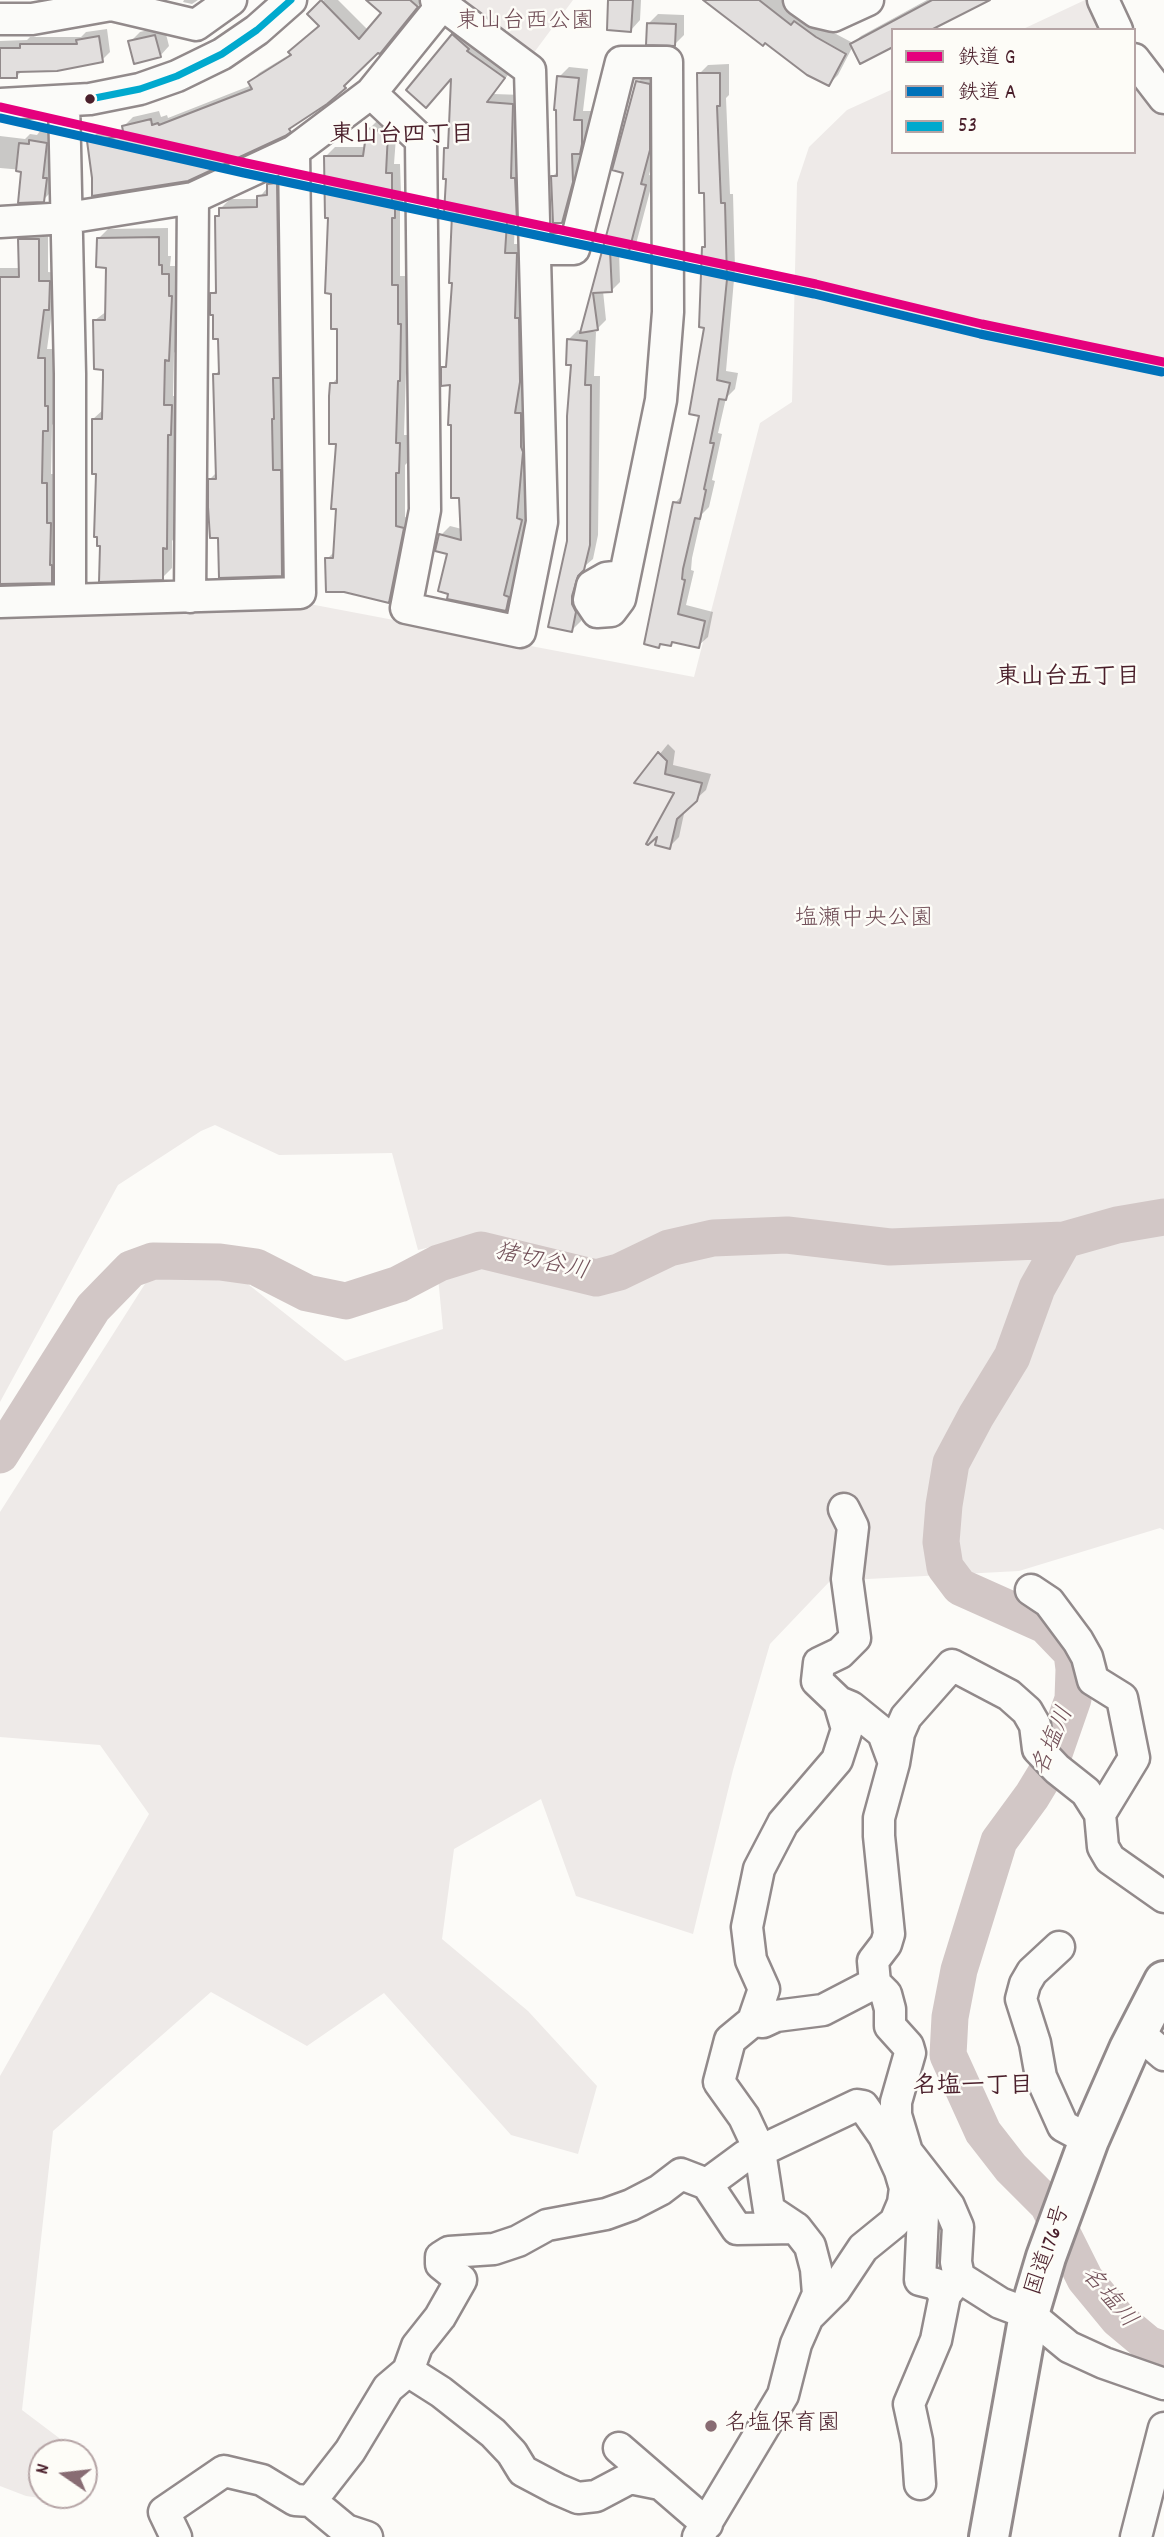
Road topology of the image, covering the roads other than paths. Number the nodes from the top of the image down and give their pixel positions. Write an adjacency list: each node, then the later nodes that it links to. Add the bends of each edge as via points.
1 (232, 0): 6 (street, via 196,25)
2 (291, 0): 13 (street, via 222,54 177,76 140,89)
3 (799, 0): 4 (street, via 816,12 833,16)
4 (868, 0)
5 (1103, 0): 9 (street)
6 (112, 2): 8 (street, via 32,19)
7 (439, 2): 11 (street); 19 (street, via 530,70)
8 (0, 19)
9 (1116, 28)
10 (1136, 62): 12 (street)
11 (371, 93): 15 (street); 19 (street, via 421,140 425,510 406,608 520,632 542,522)
12 (1164, 98)
13 (64, 101): 14 (street); 17 (street)
14 (0, 104)
15 (295, 152): 16 (street); 21 (street, via 299,593)
16 (193, 198): 17 (street); 21 (street)
17 (67, 218): 18 (street); 22 (street)
18 (0, 222)
19 (535, 249): 20 (street, via 573,248 621,62 667,62 667,324 661,400)
20 (624, 576)
21 (190, 597): 22 (street)
22 (70, 600): 23 (street)
23 (0, 602)
24 (844, 1509): 26 (street, via 853,1527 847,1579 855,1638 840,1653 819,1663 817,1681)
25 (1031, 1590): 28 (street, via 1049,1602 1077,1641 1093,1680 1122,1698 1134,1758)
26 (839, 1702): 27 (street, via 883,1733); 33 (street, via 847,1729 837,1760 783,1823 759,1869 747,1927 751,1959 764,1989)
27 (894, 1763): 28 (street, via 906,1717 952,1665 1009,1695 1027,1711 1035,1725 1038,1749 1086,1792); 32 (street, via 879,1818 889,1934 873,1961)
28 (1100, 1814): 29 (street, via 1103,1847 1110,1859)
29 (1164, 1897)
30 (1059, 1947): 35 (street, via 1032,1972 1021,1999 1041,2077 1063,2126)
31 (1164, 1981): 34 (highway, 国道176号)
32 (875, 1983): 33 (street, via 823,2010); 40 (street, via 886,1994 890,2026 910,2053 896,2102 907,2151 949,2206 958,2227)
33 (753, 2021): 36 (street, via 730,2040 719,2082 744,2117)
34 (1151, 2044): 35 (highway, 国道176号)
35 (1089, 2140): 41 (highway, 国道176号)
36 (760, 2151): 37 (street, via 857,2105 863,2106 884,2136); 38 (street, via 745,2156); 39 (street, via 769,2210)
37 (900, 2171): 40 (street, via 920,2192 920,2280); 42 (street, via 905,2188 895,2222 863,2248 835,2290)
38 (707, 2184): 39 (street, via 737,2229); 43 (street, via 681,2174 660,2190 606,2214 547,2225 494,2249 449,2252 440,2257 441,2264 461,2280 417,2346)
39 (796, 2228): 42 (street, via 810,2246 816,2269 818,2294)
40 (952, 2286): 41 (street); 48 (street, via 909,2404)
41 (1029, 2314): 44 (street, via 1069,2347); 53 (highway, 国道176号)
42 (807, 2318): 50 (street, via 783,2395)
43 (408, 2371): 47 (street, via 493,2433 523,2471 557,2489 578,2498 596,2496 630,2478); 49 (street, via 388,2388 350,2451)
44 (1164, 2384)
45 (1164, 2428): 54 (street)
46 (619, 2448): 47 (street)
47 (660, 2484): 50 (street)
48 (920, 2484)
49 (311, 2501): 51 (street, via 295,2500 262,2480 224,2471 164,2512); 52 (street, via 346,2530)
50 (702, 2531)
51 (176, 2537)
52 (367, 2537)
53 (989, 2537)
54 (1136, 2537)

